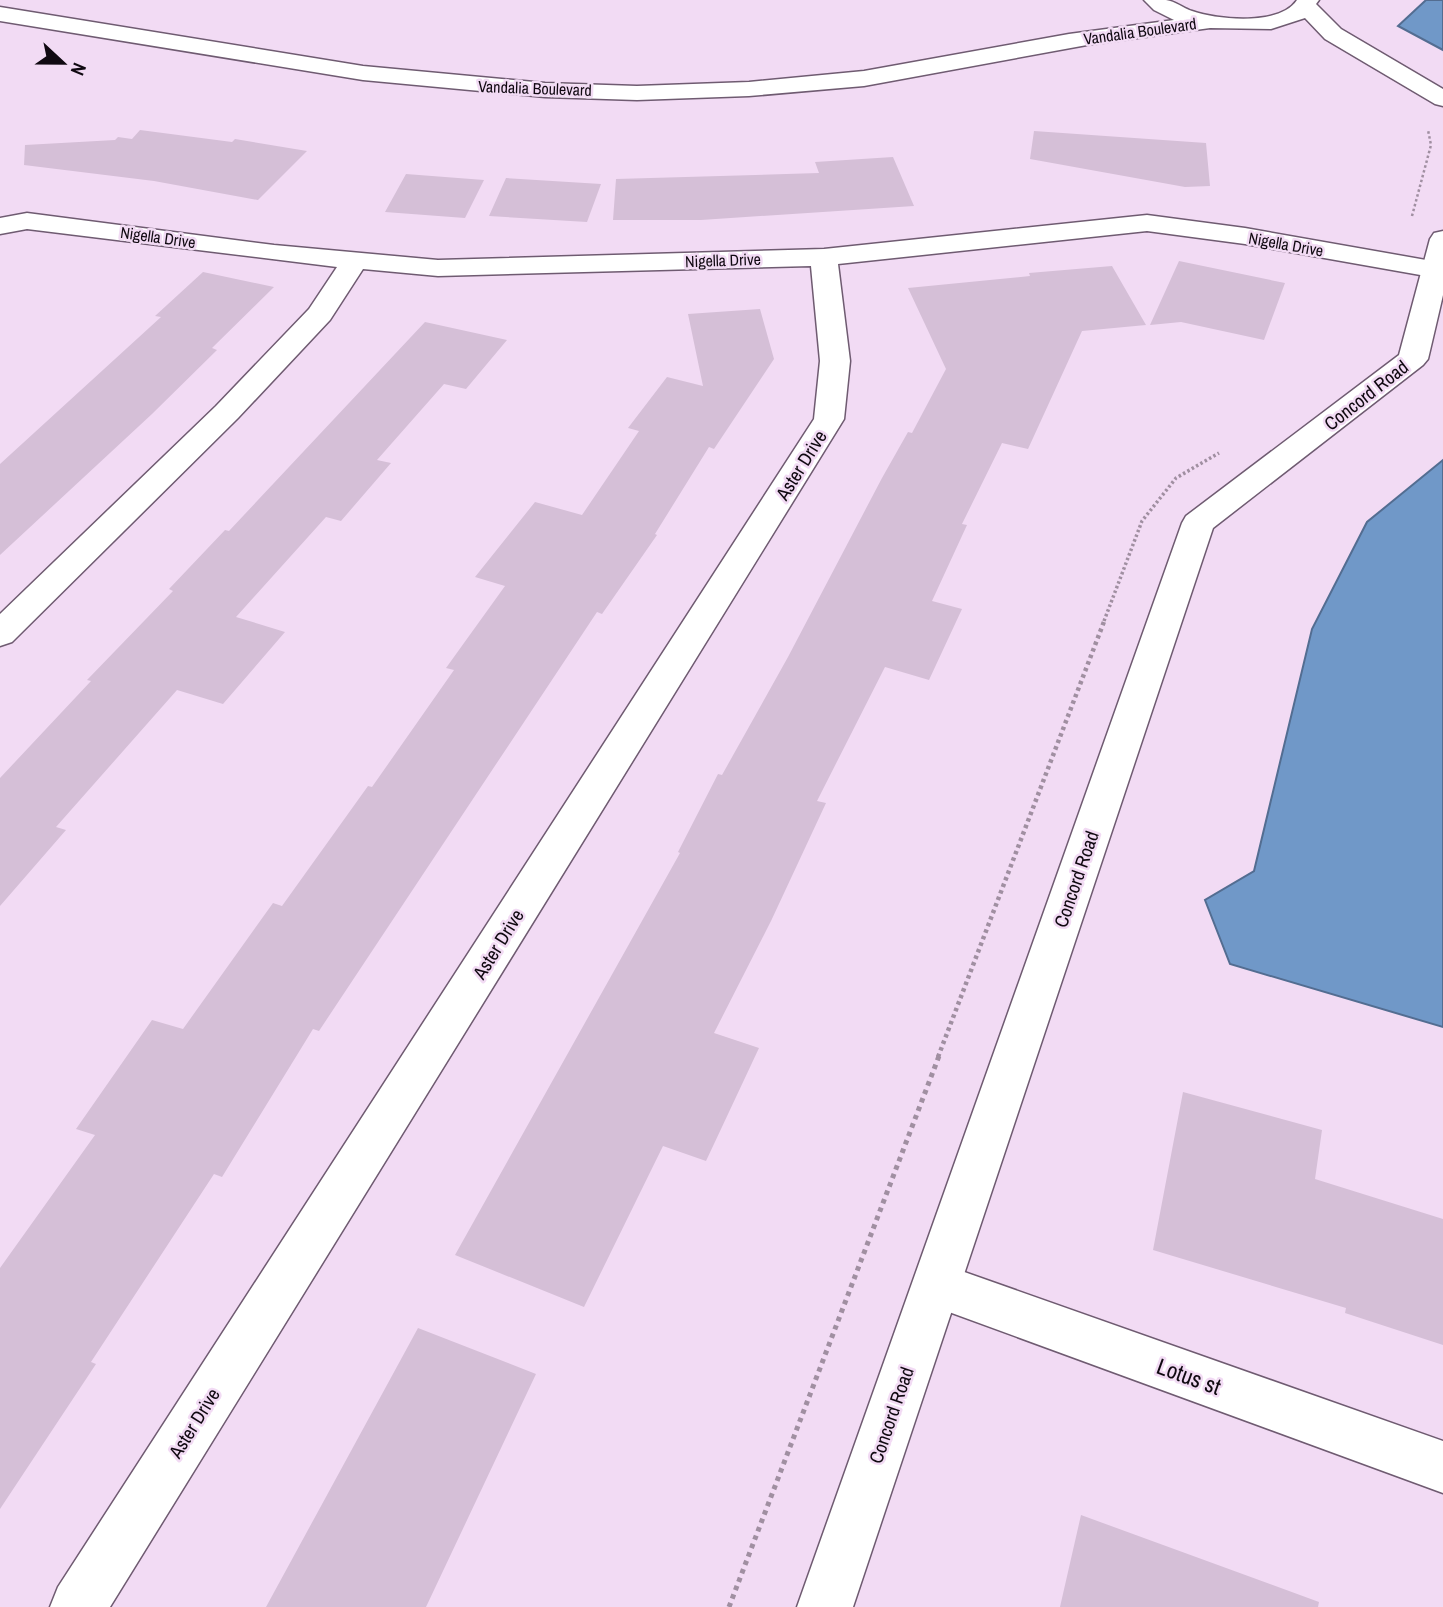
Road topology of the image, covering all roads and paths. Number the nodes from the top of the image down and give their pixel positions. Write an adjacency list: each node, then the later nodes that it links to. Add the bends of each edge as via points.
1 (1307, 3): 5 (street, via 1298,14); 7 (street, via 1333,34)
2 (1141, 4): 4 (street); 6 (street, Vandalia Boulevard)
3 (0, 14): 6 (street, Vandalia Boulevard, via 375,77 483,87 609,91 729,90 881,76)
4 (1209, 22): 5 (street); 6 (street, Vandalia Boulevard)
5 (1264, 24): 7 (street)
6 (1071, 41)
7 (1376, 58): 8 (street)
8 (1443, 99)
9 (0, 226): 11 (street, Nigella Drive, via 40,222)
10 (824, 257): 11 (street, Nigella Drive, via 438,268); 12 (street, Nigella Drive, via 1147,223); 16 (street, Aster Drive, via 835,362 830,419)
11 (355, 260): 13 (street, via 320,314 227,412)
12 (1441, 260): 14 (street, Concord Road, via 1413,359 1198,523)
13 (0, 634)
14 (936, 1285): 15 (street, Lotus st); 17 (street, Concord Road)
15 (1443, 1467)
16 (78, 1607)
17 (825, 1607)

